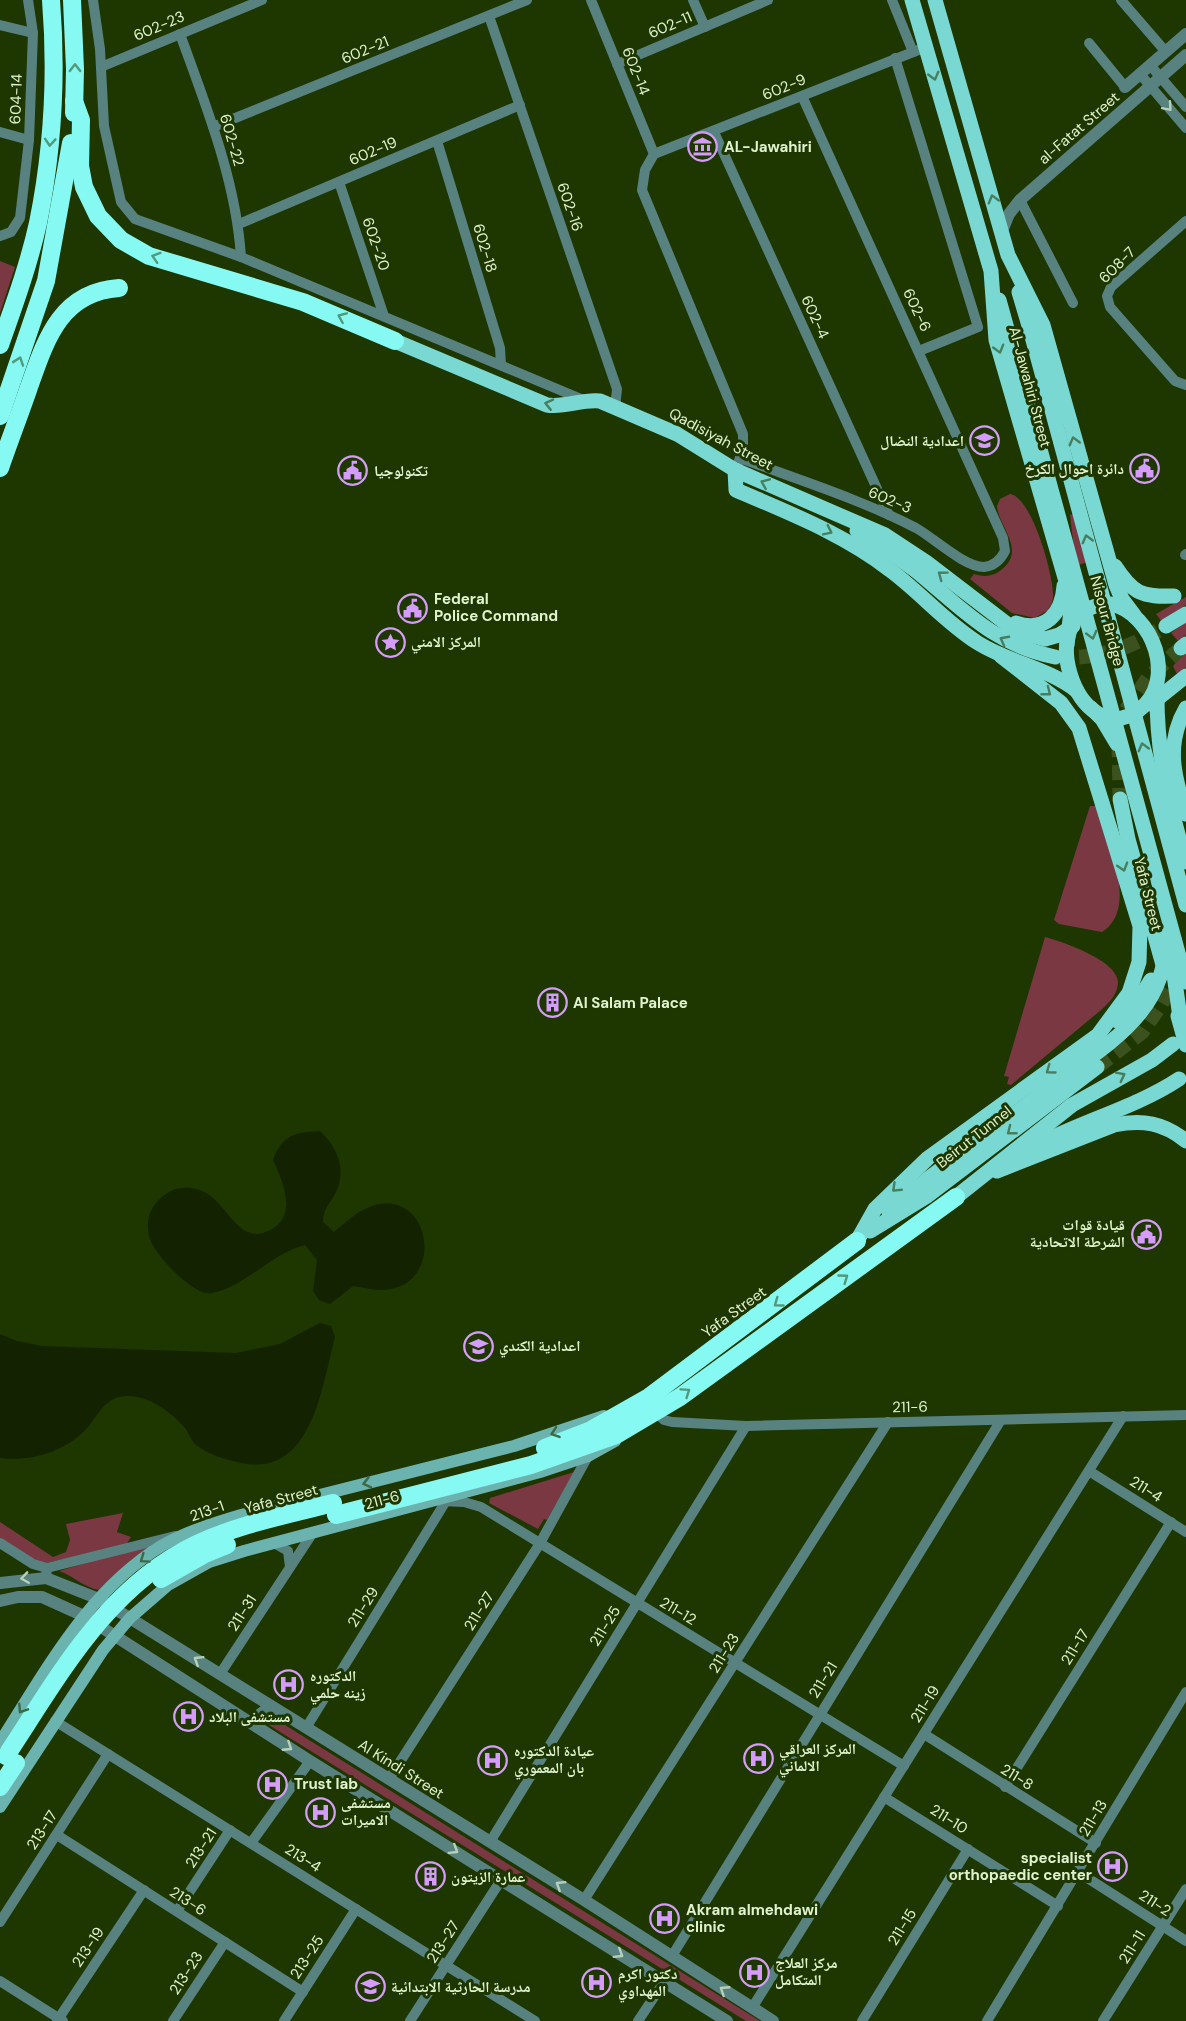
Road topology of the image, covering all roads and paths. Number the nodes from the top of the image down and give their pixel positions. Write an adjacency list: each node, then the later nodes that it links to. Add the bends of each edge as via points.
1 (28, 0): 17 (street, 604-14)
2 (51, 0): 56 (highway, one-way to 56, via 55,55 48,163 24,274)
3 (72, 0): 33 (highway, one-way to 3)
4 (93, 0): 27 (street)
5 (262, 0): 18 (street, 602-23)
6 (527, 0): 14 (street, 602-21)
7 (591, 0): 25 (street, 602-14)
8 (693, 0): 16 (street)
9 (768, 0): 16 (street, 602-11)
10 (892, 0): 21 (street)
11 (912, 0): 21 (main road, Al-Jawahiri Street)
12 (935, 0): 47 (main road, Al-Jawahiri Street, one-way to 12)
13 (1121, 0): 22 (street)
14 (489, 16): 34 (street, 602-16); 36 (street, 602-21)
15 (0, 25): 17 (street)
16 (705, 27): 25 (street, 602-11)
17 (33, 33): 40 (street, 604-14)
18 (180, 34): 27 (street, 602-23); 36 (street, 602-22)
19 (1186, 34): 22 (street, al-Fatat Street)
20 (1089, 43): 31 (street)
21 (920, 50): 24 (street, 602-9); 51 (main road, Al-Jawahiri Street, one-way to 51)
22 (1166, 52): 26 (street, al-Fatat Street)
23 (1186, 55): 29 (street, al-Fatat Street)
24 (895, 58): 32 (street, 602-9); 57 (street, via 978,325)
25 (617, 64): 42 (street, 602-14)
26 (1150, 65): 28 (street, al-Fatat Street); 29 (street)
27 (101, 67): 50 (street, via 104,126 125,209 142,223)
28 (1140, 74): 30 (street); 31 (street, al-Fatat Street)
29 (1160, 77): 30 (street, al-Fatat Street); 35 (street)
30 (1150, 86): 37 (street, one-way to 37); 44 (street, al-Fatat Street)
31 (1125, 87)
32 (802, 96): 39 (street, 602-9); 57 (street, 602-6)
33 (74, 101): 55 (highway, one-way to 33, via 321,309 149,256 121,240 98,216 84,187 80,166 81,120); 62 (highway, one-way to 33, via 46,281 68,171)
34 (519, 105): 41 (street, 602-19); 61 (street, 602-16, via 617,389)
35 (1186, 107)
36 (213, 126): 46 (street, 602-22)
37 (1186, 128)
38 (0, 132): 40 (street)
39 (714, 132): 42 (street, 602-9); 66 (street, 602-4)
40 (29, 140): 48 (street, 604-14, via 20,218)
41 (437, 141): 43 (street, 602-19); 58 (street, 602-18, via 500,348)
42 (654, 154): 63 (street, via 645,170 642,190 743,434)
43 (339, 182): 46 (street, 602-19); 54 (street, 602-20)
44 (1020, 200): 47 (street, al-Fatat Street); 53 (street)
45 (1186, 221): 59 (street, 608-7, via 1111,287 1107,296 1110,307 1174,381)
46 (239, 224): 50 (street, 602-22)
47 (1002, 231): 49 (main road, Al-Jawahiri Street)
48 (5, 234)
49 (1008, 255): 68 (main road, Al-Jawahiri Street, one-way to 49, via 1043,325); 93 (main road, Nisour Bridge, one-way to 49, bridge)
50 (241, 257): 54 (street)
51 (991, 271): 69 (main road, Al-Jawahiri Street, one-way to 69, via 996,340); 92 (main road, Nisour Bridge, one-way to 92, bridge)
52 (119, 288): 64 (highway, via 82,298 51,331)
53 (1073, 303)
54 (384, 316): 58 (street)
55 (395, 341): 60 (main road, Qadisiyah Street, one-way to 55, via 567,406 547,405)
56 (0, 345)
57 (919, 351): 67 (street, 602-6)
58 (501, 365): 60 (street)
59 (1186, 385)
60 (586, 401): 61 (main road, Qadisiyah Street)
61 (615, 408): 63 (main road, Qadisiyah Street)
62 (0, 416)
63 (737, 464): 65 (main road, Qadisiyah Street, one-way to 63); 66 (street, 602-3); 76 (main road, one-way to 76, via 736,490 862,550 909,584 960,630)
64 (0, 468)
65 (819, 506): 72 (main road, Qadisiyah Street, one-way to 65, via 885,535); 77 (main road, one-way to 65, via 997,637 891,553)
66 (889, 514): 67 (street, 602-3, via 962,559 984,567 1002,557)
67 (1003, 538)
68 (1109, 557): 69 (main road, via 1108,579 1099,593 1091,597 1078,596); 70 (main road, via 1135,591 1155,596); 71 (main road, Al-Jawahiri Street)
69 (1065, 576): 72 (main road, via 1062,603 1047,622 1025,626); 75 (main road, Al-Jawahiri Street, via 1073,612)
70 (1180, 593): 71 (main road)
71 (1123, 608): 75 (main road, via 1091,608 1081,615); 78 (main road, via 1151,636)
72 (988, 611): 75 (main road, Qadisiyah Street, via 1006,626 1037,638)
73 (1186, 614): 74 (main road)
74 (1166, 626)
75 (1069, 634): 80 (main road, via 1069,672)
76 (1001, 656): 80 (main road, via 1051,675); 97 (main road, Yafa Street, one-way to 97, via 1061,703 1079,728 1136,908 1141,944 1135,978 1120,1007)
77 (1055, 657)
78 (1158, 670): 81 (main road); 84 (main road, via 1149,699)
79 (1186, 676): 81 (main road); 86 (main road, via 1166,702)
80 (1077, 692): 82 (main road)
81 (1157, 701): 84 (main road); 86 (main road)
82 (1091, 708): 84 (main road, via 1113,717); 96 (main road, via 1108,727 1121,753 1163,914)
83 (1186, 708): 85 (main road)
84 (1133, 714)
85 (1175, 729): 87 (main road); 88 (main road)
86 (1158, 736): 87 (main road); 88 (main road)
87 (1166, 764): 88 (main road)
88 (1170, 792): 90 (main road); 91 (main road)
89 (1120, 799): 94 (main road)
90 (1186, 814)
91 (1186, 862)
92 (1165, 899): 95 (main road, Nisour Bridge, bridge); 104 (main road, bridge, via 1165,961 1149,1003 1129,1028 928,1178)
93 (1186, 905)
94 (1158, 945): 96 (main road); 97 (main road, via 1154,973 1143,996)
95 (1186, 982)
96 (1181, 1024): 98 (main road)
97 (1098, 1035): 104 (main road, Yafa Street, one-way to 104, via 928,1158 874,1209)
98 (1179, 1044): 103 (main road, Yafa Street, one-way to 98, via 1072,1105)
99 (1097, 1067): 104 (main road, Beirut Tunnel, one-way to 104, via 927,1196)
100 (1179, 1078): 102 (main road, via 1151,1095 1054,1136)
101 (1186, 1141): 102 (main road, via 1162,1126 1130,1122)
102 (997, 1171): 103 (main road)
103 (956, 1197): 105 (highway, Yafa Street, one-way to 103)
104 (863, 1236): 105 (highway, Yafa Street, one-way to 105)
105 (650, 1409): 110 (street, 211-6, via 672,1422); 111 (main road, 211-6); 118 (main road, 213-1, one-way to 118, via 606,1415 514,1446 241,1515); 143 (highway, Yafa Street, bridge, via 616,1435 531,1465 335,1509 205,1554 147,1589 113,1622)
106 (1186, 1415): 107 (street, 211-6)
107 (1124, 1416): 108 (street, 211-6); 112 (street, 211-19)
108 (1001, 1419): 109 (street, 211-6); 137 (street, 211-21)
109 (888, 1422): 110 (street, 211-6); 131 (street, 211-23)
110 (746, 1426): 127 (street, 211-25)
111 (588, 1456): 114 (main road, 211-6); 121 (street, 211-27)
112 (1089, 1471): 115 (street, 211-4); 141 (street, 211-19)
113 (446, 1501): 114 (street, 211-12); 121 (street, 211-12, via 482,1507); 140 (street, 211-29)
114 (431, 1502): 117 (main road, 211-6)
115 (1171, 1522): 116 (street, 211-4); 148 (street, 211-17)
116 (1186, 1532)
117 (312, 1534): 120 (main road, 211-6); 122 (street, 211-31)
118 (181, 1536): 123 (street); 125 (main road, 213-1, one-way to 125, via 127,1571)
119 (0, 1543): 123 (street)
120 (274, 1543): 122 (street, via 288,1551); 129 (main road, 211-6, via 209,1562 168,1585)
121 (539, 1545): 127 (street, 211-12); 146 (street, 211-27)
122 (290, 1567): 132 (street, 211-31)
123 (47, 1573): 124 (street, Al Kindi Street, one-way to 124); 125 (street, Al Kindi Street)
124 (0, 1583)
125 (99, 1599): 128 (main road, 213-1); 129 (street, Al Kindi Street)
126 (0, 1601): 128 (street, via 42,1597)
127 (636, 1604): 131 (street, 211-12); 153 (street, 211-25)
128 (84, 1616): 130 (street); 143 (main road, 213-1, one-way to 143)
129 (130, 1618): 130 (main road); 132 (street, Al Kindi Street, one-way to 129)
130 (115, 1635): 136 (street); 138 (main road)
131 (735, 1663): 137 (street, 211-12); 161 (street, 211-23)
132 (220, 1674): 134 (street, Al Kindi Street)
133 (1186, 1692): 155 (street, 211-13)
134 (251, 1694): 135 (street, Al Kindi Street); 136 (street, via 249,1707)
135 (271, 1706): 139 (street, via 259,1715); 140 (street, Al Kindi Street)
136 (238, 1714): 139 (street)
137 (819, 1715): 145 (street, 211-12); 169 (street, 211-21)
138 (56, 1721): 142 (street, 213-4); 150 (main road)
139 (257, 1727): 144 (street, one-way to 144)
140 (306, 1728): 146 (street, Al Kindi Street)
141 (924, 1734): 145 (street, 211-19); 148 (street, 211-8)
142 (108, 1754): 151 (street, 213-4); 152 (street, 213-17)
143 (5, 1756): 147 (highway, Yafa Street)
144 (310, 1761): 154 (street); 158 (street, one-way to 158)
145 (904, 1766): 149 (street, 211-19)
146 (389, 1779): 153 (street, Al Kindi Street)
147 (0, 1787)
148 (1005, 1787): 155 (street, 211-8)
149 (884, 1797): 156 (street, 211-10); 174 (street, 211-19)
150 (0, 1807)
151 (230, 1830): 154 (street, 213-4); 164 (street, 213-21)
152 (57, 1835): 160 (street, 213-6); 165 (street, 213-17)
153 (490, 1842): 161 (street, Al Kindi Street, one-way to 153)
154 (251, 1843): 163 (street, 213-4)
155 (1096, 1844): 157 (street, 211-13)
156 (968, 1849): 162 (street, 211-10); 183 (street, 211-15)
157 (1078, 1872): 162 (street, 211-13); 166 (street, 211-2)
158 (501, 1880): 170 (street, 213-27); 172 (street, one-way to 172)
159 (1186, 1889): 166 (street, 211-11)
160 (144, 1890): 164 (street, 213-6); 175 (street, 213-19)
161 (584, 1900): 169 (street, Al Kindi Street)
162 (1058, 1906): 184 (street, 211-13)
163 (356, 1909): 170 (street, 213-4); 173 (street, 213-25)
164 (177, 1911): 168 (street, 213-6)
165 (0, 1922)
166 (1163, 1926): 167 (street, 211-2); 185 (street, 211-11)
167 (1186, 1941)
168 (225, 1942): 173 (street, 213-6); 176 (street, 213-23)
169 (672, 1956): 174 (street, Al Kindi Street, one-way to 169)
170 (446, 1965): 178 (street, 213-27); 179 (street, 213-4)
171 (0, 1981): 175 (street)
172 (664, 1982): 180 (street); 181 (street)
173 (303, 1992): 177 (street, 213-25)
174 (752, 2008): 182 (street, Al Kindi Street)
175 (60, 2020)
176 (173, 2021)
177 (284, 2021)
178 (410, 2021)
179 (535, 2021)
180 (638, 2021)
181 (727, 2021)
182 (773, 2021)
183 (862, 2021)
184 (987, 2021)
185 (1103, 2021)

